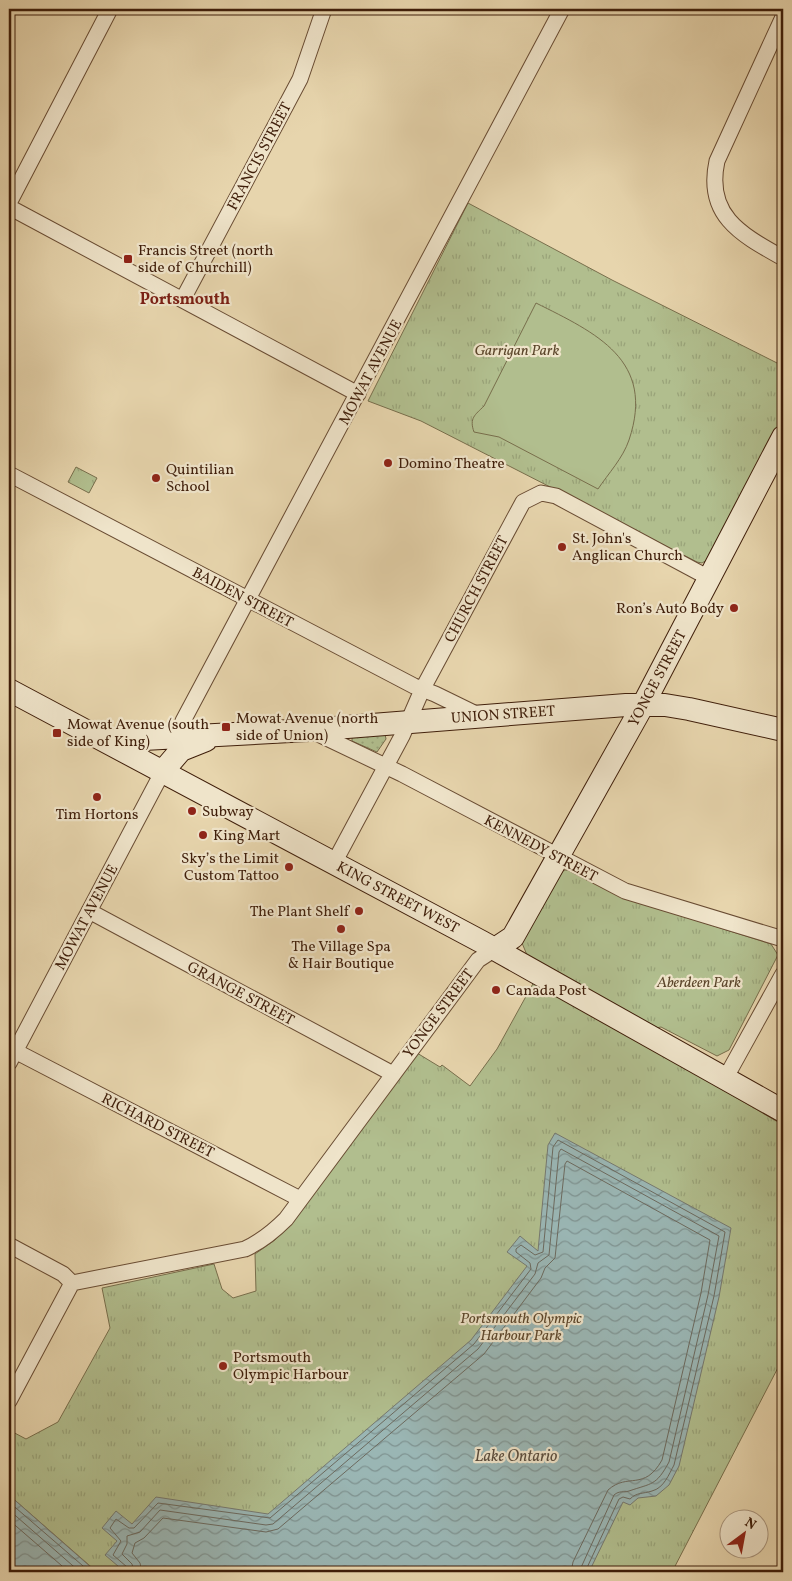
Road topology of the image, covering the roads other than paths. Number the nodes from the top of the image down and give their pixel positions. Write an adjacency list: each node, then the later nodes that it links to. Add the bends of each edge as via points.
1 (324, 9): 8 (street, FRANCIS STREET, via 300,80)
2 (562, 9): 9 (street, MOWAT AVENUE)
3 (109, 11): 5 (street)
4 (783, 17): 7 (street, via 718,161 714,178 717,198 738,231)
5 (9, 203)
6 (9, 207): 8 (street)
7 (783, 258)
8 (184, 299): 9 (street)
9 (358, 394): 13 (street, MOWAT AVENUE)
10 (783, 437): 12 (main road, YONGE STREET)
11 (9, 474): 13 (street, BAIDEN STREET)
12 (709, 578): 15 (street, CHURCH STREET, via 556,496 541,493 523,502); 16 (main road, YONGE STREET)
13 (250, 600): 15 (street, BAIDEN STREET); 22 (street, MOWAT AVENUE, via 183,721)
14 (9, 690): 23 (main road, KING STREET WEST)
15 (422, 690): 17 (street, BAIDEN STREET); 18 (street, CHURCH STREET)
16 (643, 705): 17 (main road, UNION STREET); 20 (main road, UNION STREET, via 689,709); 26 (main road, YONGE STREET)
17 (479, 716): 18 (main road, UNION STREET)
18 (408, 722): 19 (main road, UNION STREET); 24 (street, CHURCH STREET)
19 (309, 730): 21 (main road, UNION STREET); 24 (street, KENNEDY STREET)
20 (783, 730)
21 (220, 734): 22 (main road, UNION STREET); 25 (main road, UNION STREET, via 185,748)
22 (182, 736): 23 (main road, UNION STREET)
23 (106, 741): 25 (main road, KING STREET WEST)
24 (386, 766): 26 (street, KENNEDY STREET); 27 (street, CHURCH STREET)
25 (163, 771): 27 (main road, KING STREET WEST); 28 (street, MOWAT AVENUE)
26 (558, 857): 29 (street, KENNEDY STREET, via 624,891); 30 (main road, YONGE STREET, via 513,937)
27 (334, 863): 30 (main road, KING STREET WEST)
28 (89, 912): 32 (street, MOWAT AVENUE); 33 (street, GRANGE STREET)
29 (783, 939)
30 (495, 949): 33 (street, YONGE STREET, via 478,960); 34 (main road, KING STREET WEST)
31 (783, 974): 34 (street)
32 (12, 1057): 36 (street, RICHARD STREET)
33 (392, 1074): 36 (street, YONGE STREET)
34 (725, 1079): 35 (main road, KING STREET WEST)
35 (783, 1111)
36 (300, 1199): 38 (street, YONGE STREET, via 273,1232 245,1249)
37 (9, 1245): 38 (street, via 63,1274)
38 (72, 1283): 39 (street)
39 (9, 1401)

